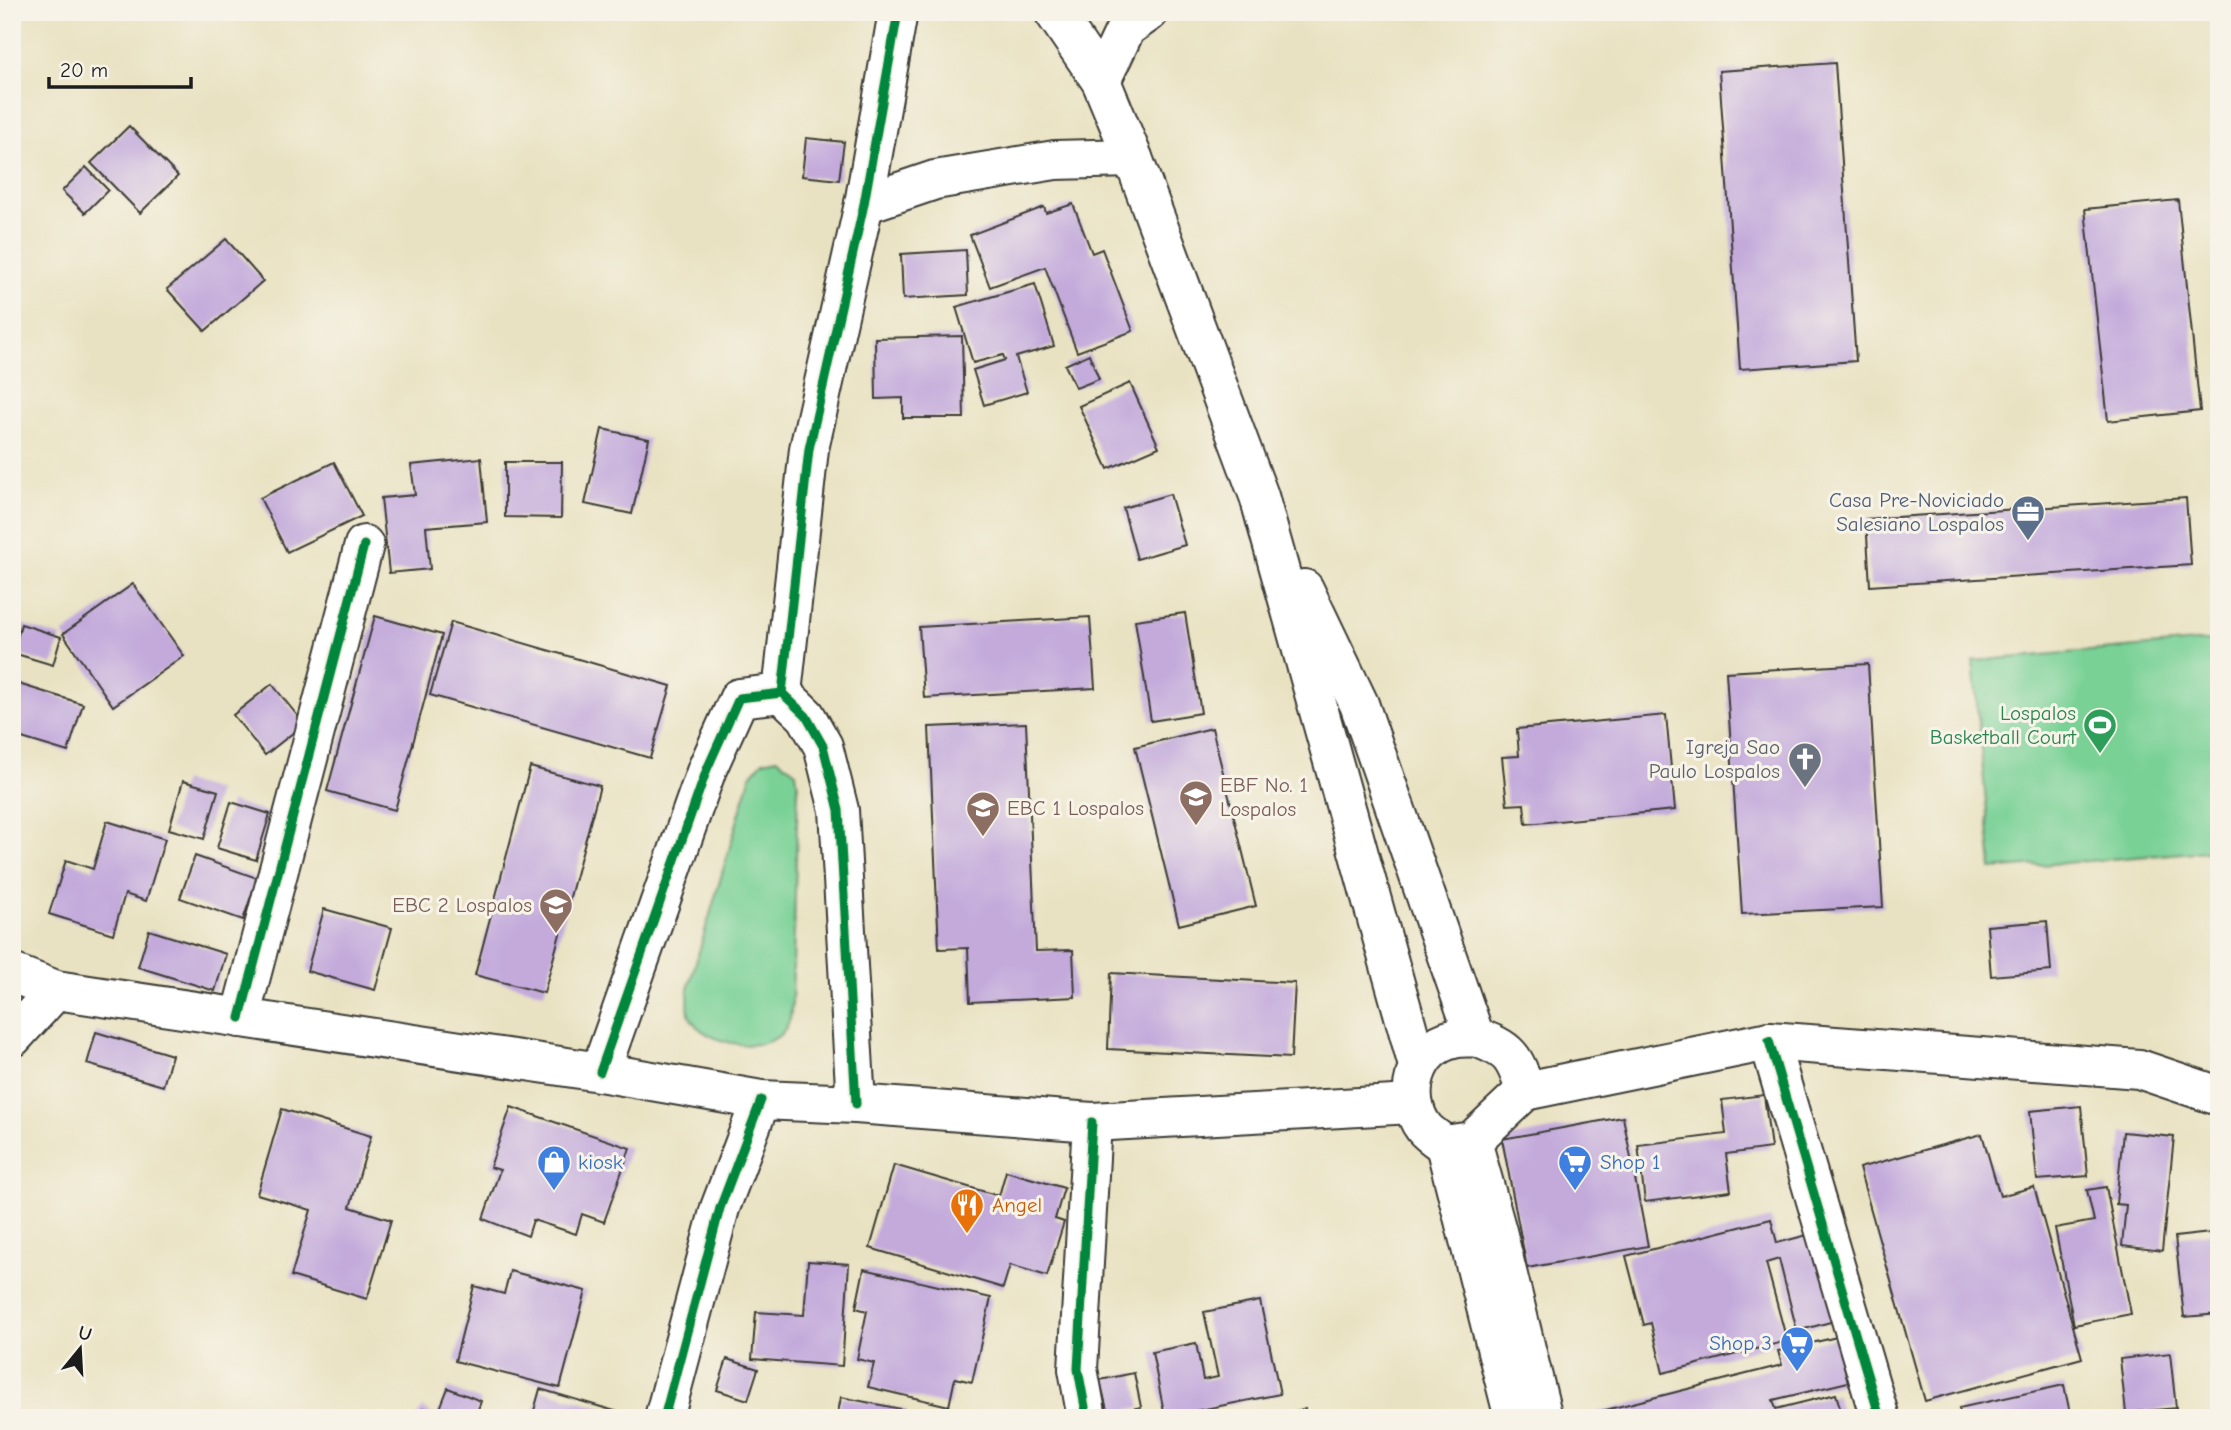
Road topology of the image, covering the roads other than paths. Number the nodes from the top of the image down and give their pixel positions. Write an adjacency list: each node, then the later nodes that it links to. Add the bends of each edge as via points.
1 (898, 12): 6 (main road)
2 (1054, 12): 4 (main road)
3 (1149, 12): 4 (main road, via 1126,28)
4 (1101, 81): 5 (main road)
5 (1133, 158): 6 (main road, via 1028,164 936,180); 7 (main road)
6 (864, 204): 9 (main road, via 809,449)
7 (1259, 496): 13 (main road, via 1359,704); 16 (main road)
8 (363, 545): 12 (main road)
9 (782, 693): 17 (main road, via 739,698 707,769); 21 (main road, via 806,716 823,746 839,810)
10 (12, 973): 11 (main road)
11 (56, 990): 12 (main road); 14 (main road)
12 (240, 1018): 17 (main road)
13 (1475, 1037): 16 (main road, via 1452,1039 1432,1049); 18 (main road, via 1500,1046 1518,1065)
14 (12, 1038)
15 (1769, 1041): 18 (main road); 19 (main road, via 2139,1069); 29 (main road)
16 (1419, 1066): 22 (main road, via 1412,1084)
17 (600, 1072): 20 (main road)
18 (1525, 1091): 24 (main road)
19 (2219, 1096)
20 (761, 1100): 21 (main road); 25 (main road, via 720,1209)
21 (856, 1104): 23 (main road)
22 (1412, 1104): 23 (main road); 24 (main road, via 1424,1128)
23 (1092, 1122): 26 (main road, via 1078,1369)
24 (1458, 1143): 27 (main road); 28 (main road, via 1497,1231)
25 (664, 1418)
26 (1087, 1418)
27 (1514, 1418)
28 (1543, 1418)
29 (1880, 1418)

